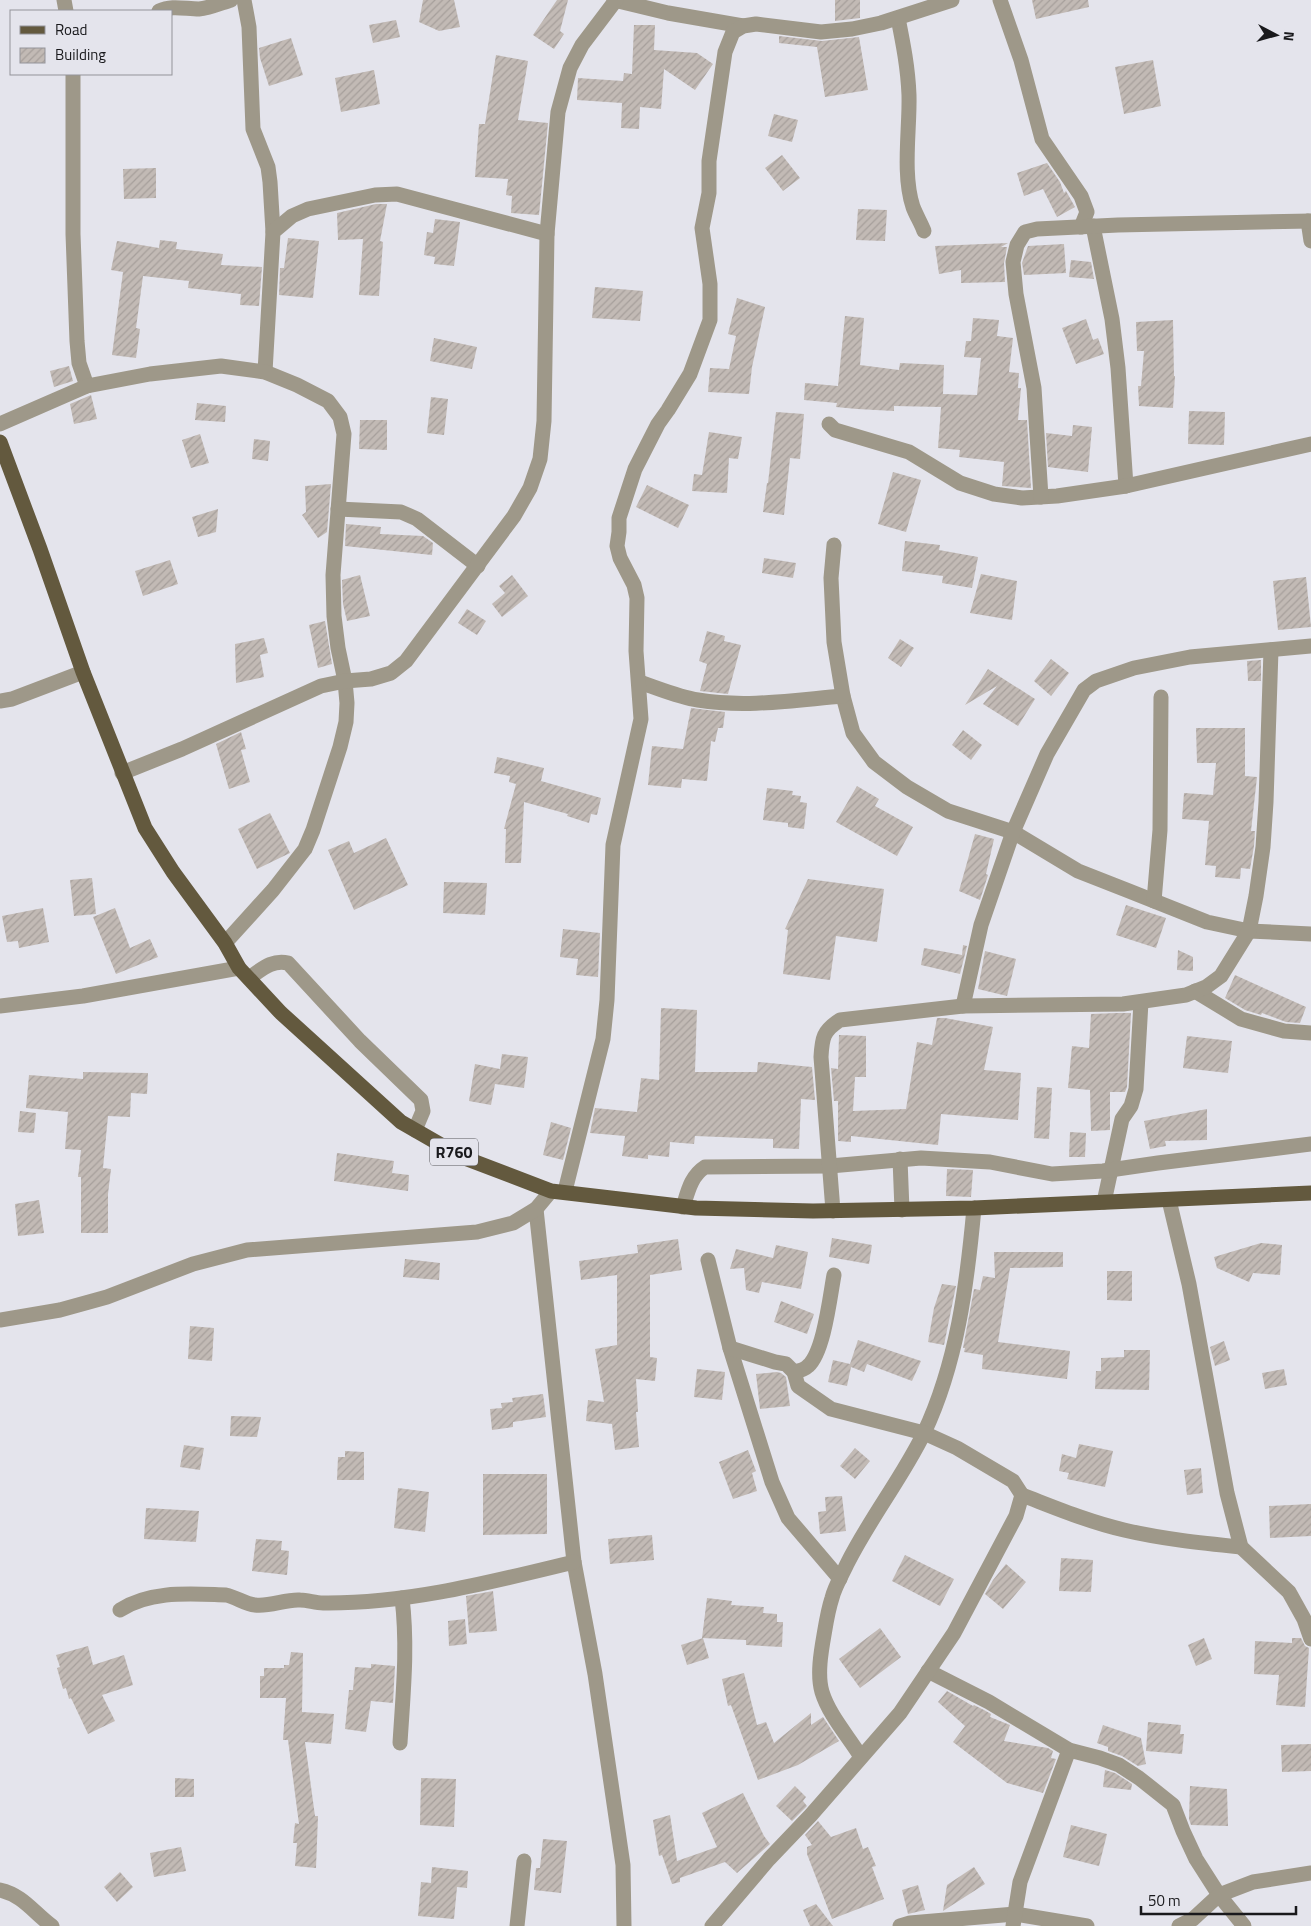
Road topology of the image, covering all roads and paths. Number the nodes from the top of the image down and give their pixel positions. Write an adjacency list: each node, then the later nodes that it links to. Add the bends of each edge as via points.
1 (231, 0): 6 (street, via 202,9 176,7)
2 (244, 0): 13 (street, via 249,28 252,129 268,167)
3 (615, 0): 8 (street); 14 (street, via 582,45 570,68 558,112)
4 (952, 0): 7 (street)
5 (1000, 0): 11 (street, via 1021,60 1042,139 1080,196 1087,212)
6 (161, 10)
7 (898, 18): 8 (street, via 852,29 821,32 756,24); 12 (street, via 909,97 906,156 909,184 912,206)
8 (743, 26): 31 (street, via 733,32 725,52 709,161 709,193 702,228 710,284 710,320 690,374 658,424 635,469 619,518 617,546 637,598)
9 (72, 75): 17 (street, via 77,341 79,363)
10 (1310, 221): 11 (street); 15 (street)
11 (1087, 227): 22 (street, via 1112,320); 23 (street, via 1025,232 1017,245 1013,262 1034,388)
12 (924, 231)
13 (273, 232): 14 (street, via 292,216 308,209 375,195 397,194); 16 (street)
14 (547, 234): 26 (street, via 544,421 540,459 530,488 514,516)
15 (1311, 241)
16 (265, 372): 17 (street, via 221,366 150,374); 24 (street, via 328,401 340,417 344,434)
17 (87, 386): 18 (street)
18 (0, 424)
19 (829, 424): 23 (street, via 835,430 909,452 960,483 994,494)
20 (0, 442): 29 (main road, R760)
21 (1311, 444): 22 (street)
22 (1126, 486): 23 (street)
23 (1041, 497)
24 (338, 508): 26 (street, via 401,512 417,519); 30 (street, via 332,575 334,616)
25 (834, 545): 32 (street, via 830,578 834,642)
26 (478, 566): 30 (street, via 406,661 391,673 372,679)
27 (1311, 646): 28 (street)
28 (1271, 650): 36 (street, via 1190,656 1134,668 1096,681 1084,690 1059,731); 38 (street, via 1263,847)
29 (83, 672): 34 (street, via 12,699); 35 (main road, R760)
30 (345, 681): 35 (street, via 295,696); 40 (street, via 346,722 305,849)
31 (639, 682): 32 (street, via 696,700 726,703); 52 (street, via 641,719 613,845 608,991 603,1039)
32 (843, 696): 36 (street, via 853,733 874,762 907,787 948,811)
33 (1161, 697): 37 (street, via 1160,830)
34 (0, 700)
35 (122, 774): 40 (main road, R760, via 145,828)
36 (1013, 832): 37 (street, via 1078,871); 45 (street, via 982,925)
37 (1154, 901): 38 (street, via 1207,922)
38 (1250, 931): 39 (street); 42 (street, via 1221,976)
39 (1311, 934)
40 (225, 943): 41 (main road, R760)
41 (244, 973): 44 (street); 47 (main road, R760, via 350,1078 400,1122); 47 (street, via 280,961 288,963 360,1041 421,1100 423,1111)
42 (1195, 992): 43 (street); 46 (street, via 1241,1019 1284,1031)
43 (1141, 1002): 45 (street); 51 (street, via 1136,1089 1131,1106 1122,1119)
44 (0, 1006)
45 (963, 1006): 50 (street, via 840,1020 829,1028 822,1038 821,1057)
46 (1311, 1033)
47 (415, 1130): 52 (main road, R760, via 462,1157)
48 (1311, 1144): 51 (street)
49 (900, 1159): 50 (street); 51 (street, via 990,1162 1052,1174); 59 (street)
50 (830, 1166): 56 (street, via 705,1167 692,1180); 60 (street)
51 (1111, 1170): 55 (street)
52 (558, 1191): 56 (main road, R760); 58 (street)
53 (1311, 1192): 54 (main road, R760)
54 (1169, 1200): 55 (main road, R760); 68 (street, via 1189,1284 1227,1493)
55 (1104, 1202): 57 (main road, R760)
56 (683, 1207): 60 (main road, R760)
57 (974, 1208): 59 (main road, R760); 66 (street, via 961,1316 947,1374)
58 (536, 1209): 63 (street, via 514,1222 477,1232 248,1250 193,1264 107,1297 60,1310); 69 (street)
59 (902, 1210): 60 (main road, R760)
60 (833, 1211)
61 (708, 1260): 64 (street)
62 (834, 1275): 65 (street, via 825,1326 816,1354 809,1365)
63 (0, 1320)
64 (730, 1348): 65 (street, via 786,1364); 70 (street, via 772,1482 788,1518)
65 (794, 1372): 66 (street, via 798,1386 831,1409)
66 (924, 1433): 67 (street, via 1013,1481); 70 (street, via 861,1535)
67 (1022, 1494): 68 (street, via 1079,1517 1122,1529 1190,1542); 74 (street, via 1016,1516 954,1633)
68 (1241, 1547): 73 (street, via 1289,1592)
69 (574, 1562): 71 (street); 85 (street, via 595,1674 622,1855)
70 (840, 1579): 77 (street, via 832,1597 822,1648 821,1690 827,1705)
71 (402, 1598): 72 (street, via 321,1603 294,1600 253,1605 226,1595 166,1595 129,1604); 75 (street, via 406,1664)
72 (120, 1610)
73 (1311, 1639)
74 (928, 1671): 76 (street, via 989,1702); 77 (street, via 900,1713)
75 (400, 1743)
76 (1069, 1750): 81 (street, via 1119,1765 1174,1804 1196,1859); 82 (street, via 1020,1882)
77 (861, 1757): 86 (street)
78 (524, 1861): 84 (street)
79 (1311, 1873): 81 (street, via 1253,1882)
80 (0, 1890): 83 (street, via 26,1902)
81 (1219, 1895): 89 (street, via 1193,1919); 90 (street)
82 (1014, 1920): 87 (street, via 910,1922); 88 (street)
83 (52, 1926)
84 (517, 1926)
85 (624, 1926)
86 (712, 1926)
87 (900, 1926)
88 (1087, 1926)
89 (1179, 1926)
90 (1244, 1926)

